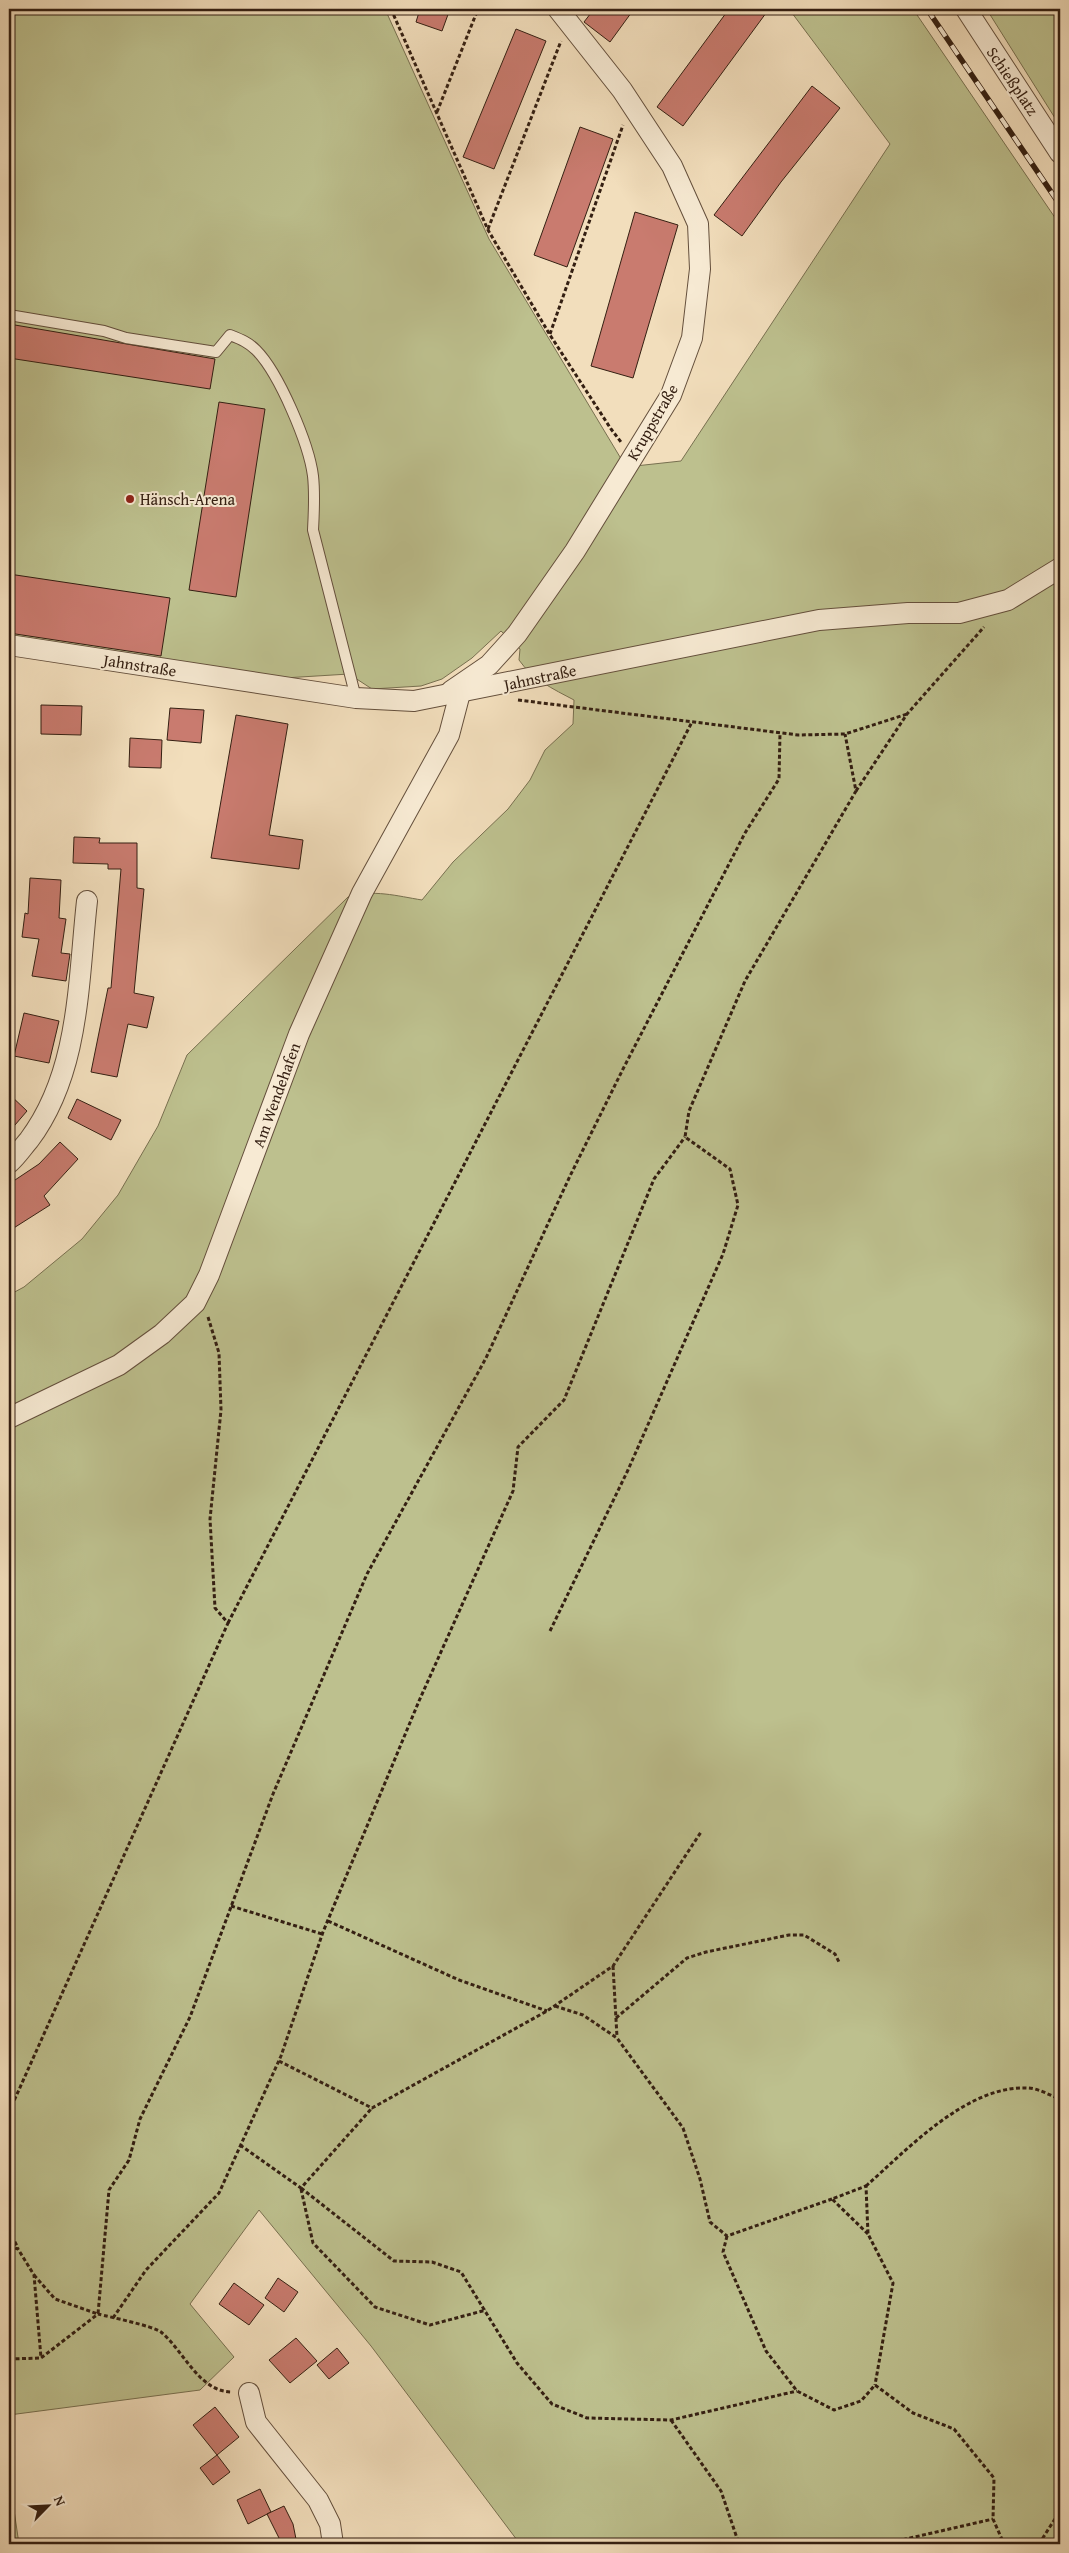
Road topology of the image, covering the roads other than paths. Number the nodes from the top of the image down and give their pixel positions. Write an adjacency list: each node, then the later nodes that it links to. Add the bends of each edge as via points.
1 (966, 9): 3 (street, Schießplatz)
2 (563, 15): 7 (street, Kruppstraße, via 631,104 672,166 698,224 700,269 692,338 671,395 575,550 518,634)
3 (1060, 152)
4 (9, 316): 8 (lane, via 216,352 230,335 246,341 258,352 304,439 313,474 313,530)
5 (1060, 568): 7 (street, Jahnstraße, via 1008,600 959,613 908,613 819,620)
6 (9, 645): 8 (street, Jahnstraße)
7 (453, 694): 8 (street, Jahnstraße, via 414,701); 11 (street, Am Wendehafen, via 449,735 362,892 299,1034 196,1303 162,1334 119,1365)
8 (356, 698)
9 (87, 901): 10 (street, via 72,1040 59,1086 39,1126)
10 (9, 1163)
11 (9, 1418)
12 (249, 2393): 13 (street, via 256,2422 318,2500 330,2524)
13 (333, 2544)

